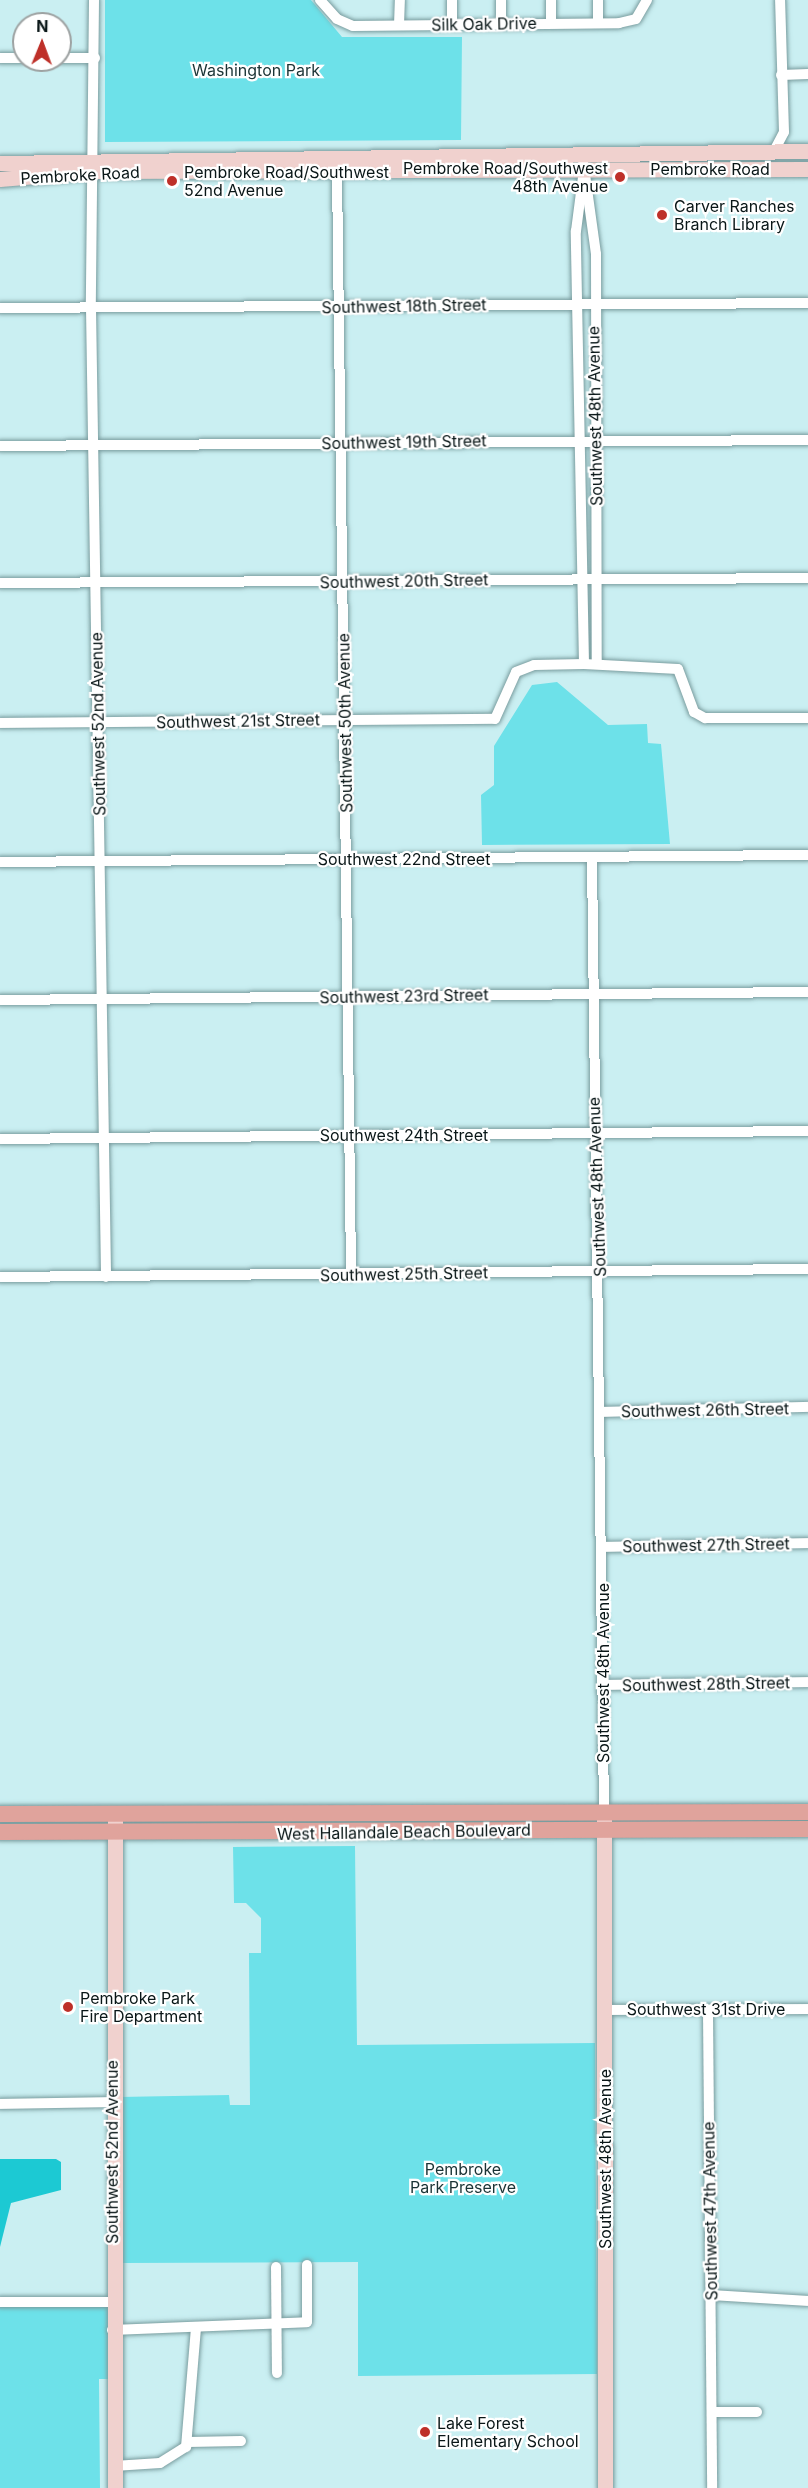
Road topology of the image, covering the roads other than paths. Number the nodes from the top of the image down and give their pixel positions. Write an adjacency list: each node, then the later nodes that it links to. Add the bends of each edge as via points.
1 (94, 0): 16 (street, Southwest 52nd Avenue)
2 (320, 0): 14 (street, Silk Oak Drive, via 346,24)
3 (400, 0): 14 (street)
4 (452, 0): 12 (street)
5 (501, 0): 13 (street)
6 (551, 0): 10 (street)
7 (598, 0): 11 (street)
8 (646, 0): 11 (street, Silk Oak Drive, via 636,19)
9 (780, 0): 18 (street)
10 (551, 23): 11 (street, Silk Oak Drive); 13 (street, Silk Oak Drive)
11 (598, 23)
12 (452, 24): 13 (street, Silk Oak Drive); 14 (street, Silk Oak Drive)
13 (501, 24)
14 (399, 25)
15 (72, 58): 16 (street)
16 (95, 58): 26 (street, Southwest 52nd Avenue)
17 (808, 74): 18 (street)
18 (781, 75): 19 (street, via 783,126)
19 (774, 151): 20 (main road, Pembroke Road); 21 (main road, Pembroke Road)
20 (808, 151)
21 (582, 153): 22 (main road, Pembroke Road); 27 (street, Southwest 48th Avenue)
22 (443, 154): 23 (main road, Pembroke Road); 31 (main road, via 424,161 357,162)
23 (326, 156): 26 (main road, Pembroke Road); 30 (main road, via 311,163 267,164)
24 (808, 160): 28 (main road)
25 (0, 163): 26 (main road, Pembroke Road)
26 (95, 164): 30 (main road, Pembroke Road); 32 (main road, Pembroke Road); 38 (street, Southwest 52nd Avenue)
27 (584, 169): 28 (main road, Pembroke Road); 31 (main road, Pembroke Road); 34 (street, Southwest 48th Avenue, via 576,231); 35 (street, Southwest 48th Avenue, via 595,243)
28 (705, 169): 29 (main road, Pembroke Road)
29 (808, 169)
30 (243, 171): 31 (main road, Pembroke Road)
31 (337, 171): 36 (street, Southwest 50th Avenue)
32 (0, 179)
33 (808, 303): 35 (street, Southwest 18th Street)
34 (578, 304): 35 (street, Southwest 18th Street); 36 (street, Southwest 18th Street); 41 (street, Southwest 48th Avenue)
35 (596, 304): 39 (street, Southwest 48th Avenue)
36 (337, 306): 38 (street, Southwest 18th Street); 42 (street, Southwest 50th Avenue)
37 (0, 308): 38 (street, Southwest 18th Street)
38 (91, 308): 43 (street, Southwest 52nd Avenue)
39 (595, 440): 40 (street, Southwest 19th Street); 41 (street, Southwest 19th Street); 47 (street, Southwest 48th Avenue)
40 (808, 440)
41 (580, 441): 42 (street, Southwest 19th Street); 46 (street, Southwest 48th Avenue)
42 (340, 443): 43 (street, Southwest 19th Street); 48 (street, Southwest 50th Avenue)
43 (94, 445): 44 (street, Southwest 19th Street); 50 (street, Southwest 52nd Avenue)
44 (0, 446)
45 (808, 578): 47 (street, Southwest 20th Street)
46 (581, 579): 47 (street, Southwest 20th Street); 48 (street, Southwest 20th Street); 51 (street, Southwest 48th Avenue)
47 (597, 579): 52 (street, Southwest 48th Avenue)
48 (343, 582): 50 (street, Southwest 20th Street); 54 (street, Southwest 50th Avenue)
49 (0, 583): 50 (street, Southwest 20th Street)
50 (96, 584): 56 (street, Southwest 52nd Avenue)
51 (584, 664): 52 (street); 54 (street, Southwest 21st Street, via 534,665 516,672 495,719)
52 (597, 664): 53 (street, via 678,669 694,712 705,718)
53 (808, 718)
54 (345, 720): 56 (street, Southwest 21st Street); 59 (street, Southwest 50th Avenue)
55 (0, 723): 56 (street, Southwest 21st Street)
56 (98, 723): 60 (street, Southwest 52nd Avenue)
57 (808, 855): 58 (street, Southwest 22nd Street)
58 (592, 858): 59 (street, Southwest 22nd Street); 63 (street, Southwest 48th Avenue)
59 (346, 859): 60 (street, Southwest 22nd Street); 64 (street, Southwest 50th Avenue)
60 (100, 861): 61 (street, Southwest 22nd Street); 66 (street, Southwest 52nd Avenue)
61 (0, 862)
62 (808, 992): 63 (street, Southwest 23rd Street)
63 (594, 994): 64 (street, Southwest 23rd Street); 68 (street, Southwest 48th Avenue)
64 (348, 996): 66 (street, Southwest 23rd Street); 69 (street, Southwest 50th Avenue)
65 (0, 1000): 66 (street, Southwest 23rd Street)
66 (102, 1000): 70 (street, Southwest 52nd Avenue)
67 (808, 1131): 68 (street, Southwest 24th Street)
68 (594, 1133): 69 (street, Southwest 24th Street); 73 (street, Southwest 48th Avenue)
69 (349, 1135): 70 (street, Southwest 24th Street); 74 (street, Southwest 50th Avenue)
70 (105, 1138): 71 (street, Southwest 24th Street); 76 (street, Southwest 52nd Avenue)
71 (0, 1139)
72 (808, 1269): 73 (street, Southwest 25th Street)
73 (601, 1272): 74 (street, Southwest 25th Street); 78 (street, Southwest 48th Avenue)
74 (351, 1275): 76 (street, Southwest 25th Street)
75 (0, 1277): 76 (street, Southwest 25th Street)
76 (106, 1277)
77 (808, 1407): 78 (street, Southwest 26th Street)
78 (603, 1412): 80 (street, Southwest 48th Avenue)
79 (808, 1543): 80 (street, Southwest 27th Street)
80 (603, 1547): 82 (street, Southwest 48th Avenue)
81 (808, 1682): 82 (street, Southwest 28th Street)
82 (604, 1685): 87 (street, Southwest 48th Avenue)
83 (808, 1812): 87 (main road, West Hallandale Beach Boulevard)
84 (0, 1814): 85 (main road, West Hallandale Beach Boulevard)
85 (115, 1815): 86 (main road, West Hallandale Beach Boulevard); 92 (main road, Southwest 52nd Avenue)
86 (264, 1816): 87 (main road, West Hallandale Beach Boulevard); 93 (main road)
87 (604, 1822): 90 (main road, West Hallandale Beach Boulevard); 93 (main road, West Hallandale Beach Boulevard); 95 (main road, Southwest 48th Avenue)
88 (808, 1822): 90 (main road)
89 (808, 1829): 90 (main road, West Hallandale Beach Boulevard)
90 (773, 1830)
91 (0, 1832): 92 (main road, West Hallandale Beach Boulevard)
92 (114, 1833): 93 (main road, West Hallandale Beach Boulevard); 97 (main road, Southwest 52nd Avenue)
93 (294, 1834)
94 (808, 2009): 96 (street, Southwest 31st Drive)
95 (605, 2010): 96 (street, Southwest 31st Drive); 115 (main road, Southwest 48th Avenue)
96 (708, 2011): 101 (street, Southwest 47th Avenue)
97 (112, 2102): 98 (street); 104 (main road, Southwest 52nd Avenue)
98 (0, 2104)
99 (307, 2265): 105 (street, via 307,2322)
100 (276, 2266): 105 (street)
101 (712, 2295): 102 (street); 109 (street, Southwest 47th Avenue)
102 (808, 2301)
103 (0, 2302): 104 (street)
104 (112, 2302): 107 (main road, Southwest 52nd Avenue)
105 (276, 2321): 106 (street); 108 (street)
106 (196, 2329): 107 (street); 112 (street)
107 (112, 2330): 113 (main road, Southwest 52nd Avenue)
108 (277, 2373)
109 (714, 2412): 110 (street); 116 (street, Southwest 47th Avenue)
110 (757, 2412)
111 (241, 2441): 112 (street)
112 (188, 2442): 113 (street, via 179,2454 160,2463)
113 (114, 2466): 114 (main road, Southwest 52nd Avenue)
114 (115, 2488)
115 (605, 2488)
116 (712, 2488)

